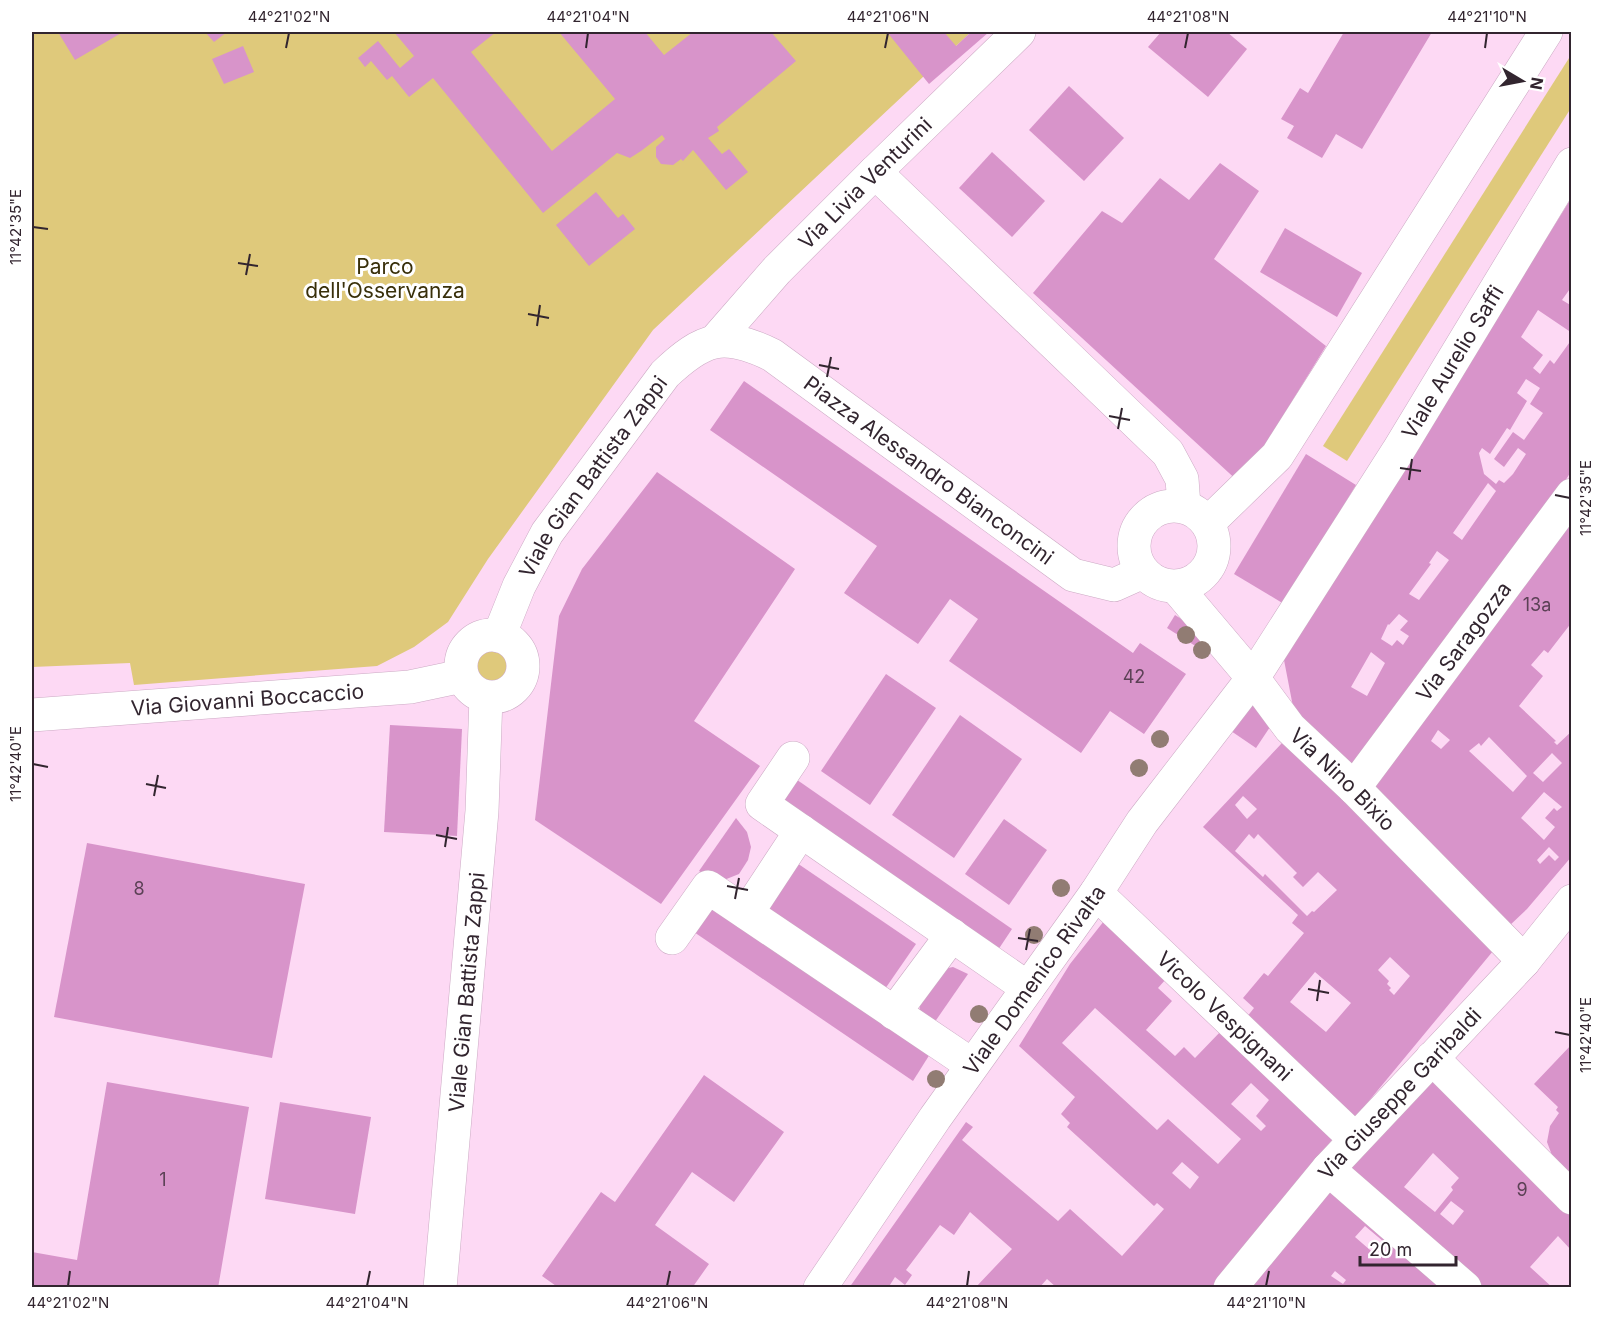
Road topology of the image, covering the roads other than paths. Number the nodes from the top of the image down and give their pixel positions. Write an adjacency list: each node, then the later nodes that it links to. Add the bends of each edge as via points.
1 (1019, 32): 4 (street, Via Livia Venturini)
2 (1546, 32): 7 (street, via 1277,456)
3 (1572, 164): 11 (street, Viale Aurelio Saffi, via 1398,451)
4 (874, 172): 5 (street, Via Livia Venturini, via 777,270); 7 (street, via 1168,453)
5 (715, 341): 8 (street, Piazza Alessandro Bianconcini, via 736,341 772,355 1073,575 1114,585); 10 (street, Viale Gian Battista Zappi, via 688,353 665,374 547,533)
6 (1572, 495): 15 (street, Via Saragozza)
7 (1196, 515): 8 (street, via 1170,505 1142,520 1133,545); 9 (street, via 1213,534 1214,554 1204,573)
8 (1143, 572): 9 (street, via 1158,584)
9 (1176, 587): 11 (street, Via Nino Bixio)
10 (499, 636): 12 (street, via 481,637 462,656 461,666); 12 (street, via 512,642 518,651 523,669 519,680 513,689 497,697)
11 (1253, 678): 15 (street, Via Nino Bixio, via 1290,728); 17 (street, Viale Domenico Rivalta, via 1142,822)
12 (474, 687): 13 (street, Via Giovanni Boccaccio, via 410,687); 30 (street, Viale Gian Battista Zappi, via 483,811)
13 (32, 715)
14 (793, 758): 16 (street, via 762,804)
15 (1354, 788): 22 (street, Via Nino Bixio)
16 (801, 831): 19 (street); 20 (street)
17 (1096, 893): 23 (street, Viale Domenico Rivalta); 27 (street, Vicolo Vespignani)
18 (1572, 902): 22 (street, Via Giuseppe Garibaldi)
19 (747, 913): 21 (street, via 708,887); 24 (street)
20 (952, 935): 23 (street); 24 (street)
21 (672, 938)
22 (1524, 961): 25 (street, Via Giuseppe Garibaldi)
23 (1028, 988): 26 (street, Viale Domenico Rivalta)
24 (894, 1013): 26 (street)
25 (1432, 1058): 27 (street, Via Giuseppe Garibaldi); 29 (street)
26 (972, 1065): 31 (street, Viale Domenico Rivalta)
27 (1355, 1139): 28 (street, Via Giuseppe Garibaldi)
28 (1328, 1169): 32 (street, Via Giuseppe Garibaldi); 33 (street)
29 (1572, 1198)
30 (440, 1287)
31 (820, 1287)
32 (1230, 1287)
33 (1465, 1287)

